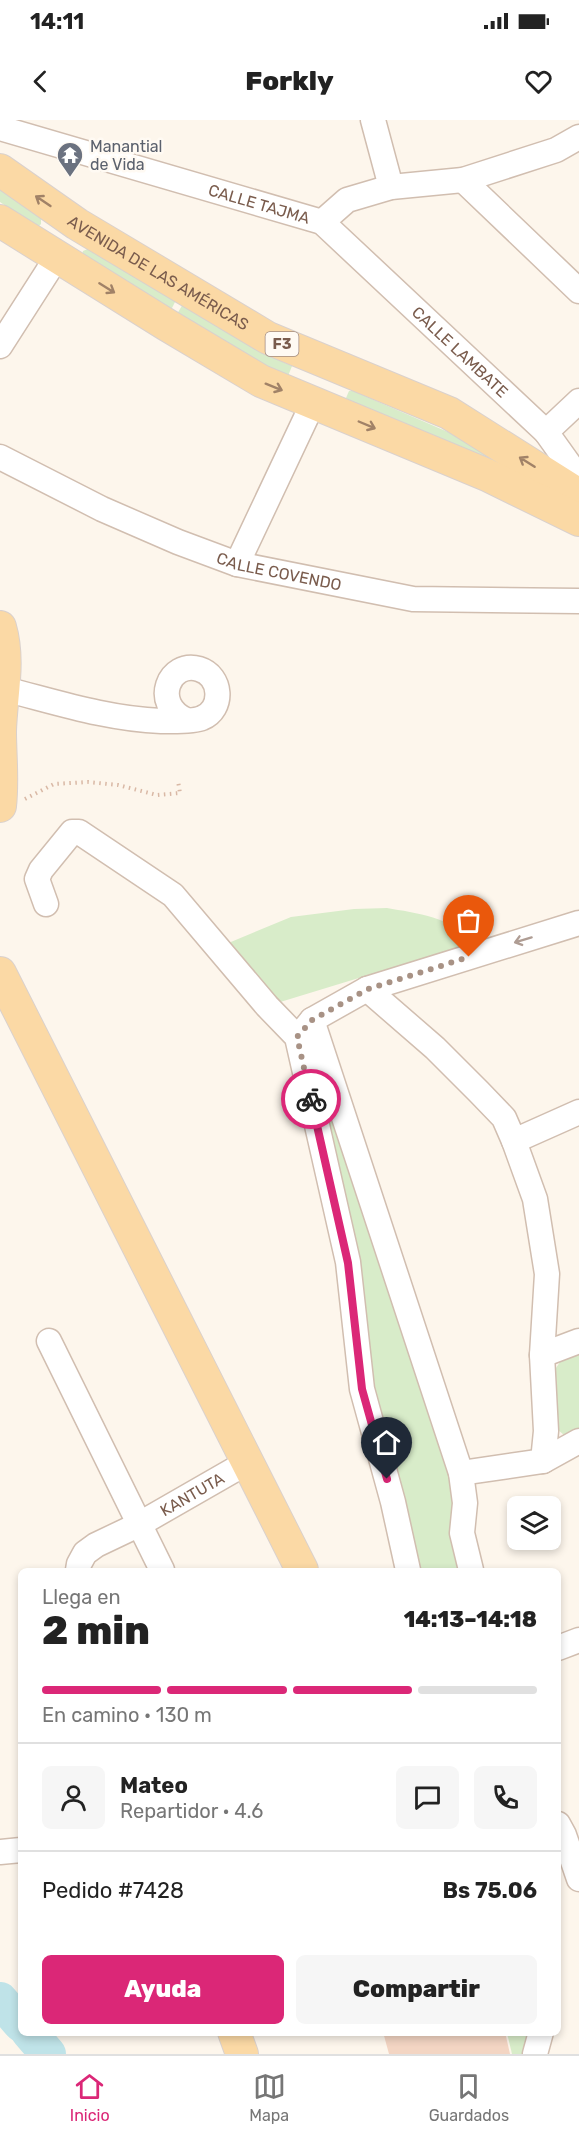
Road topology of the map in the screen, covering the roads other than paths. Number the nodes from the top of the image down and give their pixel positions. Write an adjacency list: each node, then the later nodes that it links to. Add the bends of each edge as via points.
1 (373, 120): 6 (street)
2 (0, 128): 8 (street, CALLE TAJMA)
3 (579, 137): 5 (street, CALLE TAJMA, via 556,150)
4 (0, 171): 9 (main road, AVENIDA DE LAS AMÉRICAS / F3, one-way to 4)
5 (463, 180): 6 (street, CALLE TAJMA); 11 (street)
6 (390, 187): 8 (street, CALLE TAJMA, via 347,200)
7 (0, 221): 10 (main road, F3)
8 (322, 222): 16 (street, CALLE LAMBATE)
9 (77, 224): 10 (main road); 13 (main road, AVENIDA DE LAS AMÉRICAS / F3, via 268,338)
10 (57, 257): 12 (street); 15 (main road, F3, one-way to 15, via 261,381)
11 (579, 291)
12 (0, 346)
13 (329, 364): 15 (main road); 18 (main road, AVENIDA DE LAS AMÉRICAS / F3, one-way to 13, via 449,413)
14 (579, 401): 16 (street)
15 (313, 403): 18 (main road, F3, one-way to 18, via 487,475); 19 (street)
16 (546, 432): 18 (street, CALLE LAMBATE, via 576,474)
17 (0, 457): 19 (street, CALLE COVENDO, via 102,509)
18 (575, 506)
19 (237, 564): 20 (street, CALLE COVENDO, via 413,599)
20 (579, 601)
21 (0, 627): 22 (main road)
22 (4, 689): 23 (street, via 109,716); 24 (main road)
23 (186, 720)
24 (0, 731): 25 (main road, via 2,783)
25 (12, 803)
26 (46, 904): 30 (street, via 37,879 41,870 72,832 79,832 173,896 267,1006)
27 (579, 923): 29 (street, one-way to 29)
28 (0, 973): 38 (main road)
29 (368, 989): 30 (street); 32 (street, via 435,1048 504,1118)
30 (305, 1028): 39 (street); 44 (street, via 348,1263 362,1389)
31 (579, 1112): 32 (street)
32 (514, 1141): 35 (street, via 535,1199 547,1274)
33 (49, 1341): 40 (street)
34 (579, 1341): 35 (street)
35 (542, 1355): 37 (street, via 546,1431)
36 (579, 1441): 37 (street)
37 (543, 1461): 39 (street)
38 (246, 1463): 40 (street, KANTUTA); 43 (main road)
39 (461, 1473): 45 (street, via 465,1503 462,1533)
40 (138, 1525): 41 (street, KANTUTA, via 96,1545 85,1553); 42 (street)
41 (78, 1568)
42 (161, 1568)
43 (301, 1568)
44 (408, 1568)
45 (471, 1568)
46 (579, 1640): 47 (street)
47 (561, 1647)
48 (561, 1830): 49 (street)
49 (579, 1879)
50 (235, 2036): 52 (main road)
51 (540, 2036): 53 (street)
52 (242, 2054)
53 (535, 2054)

